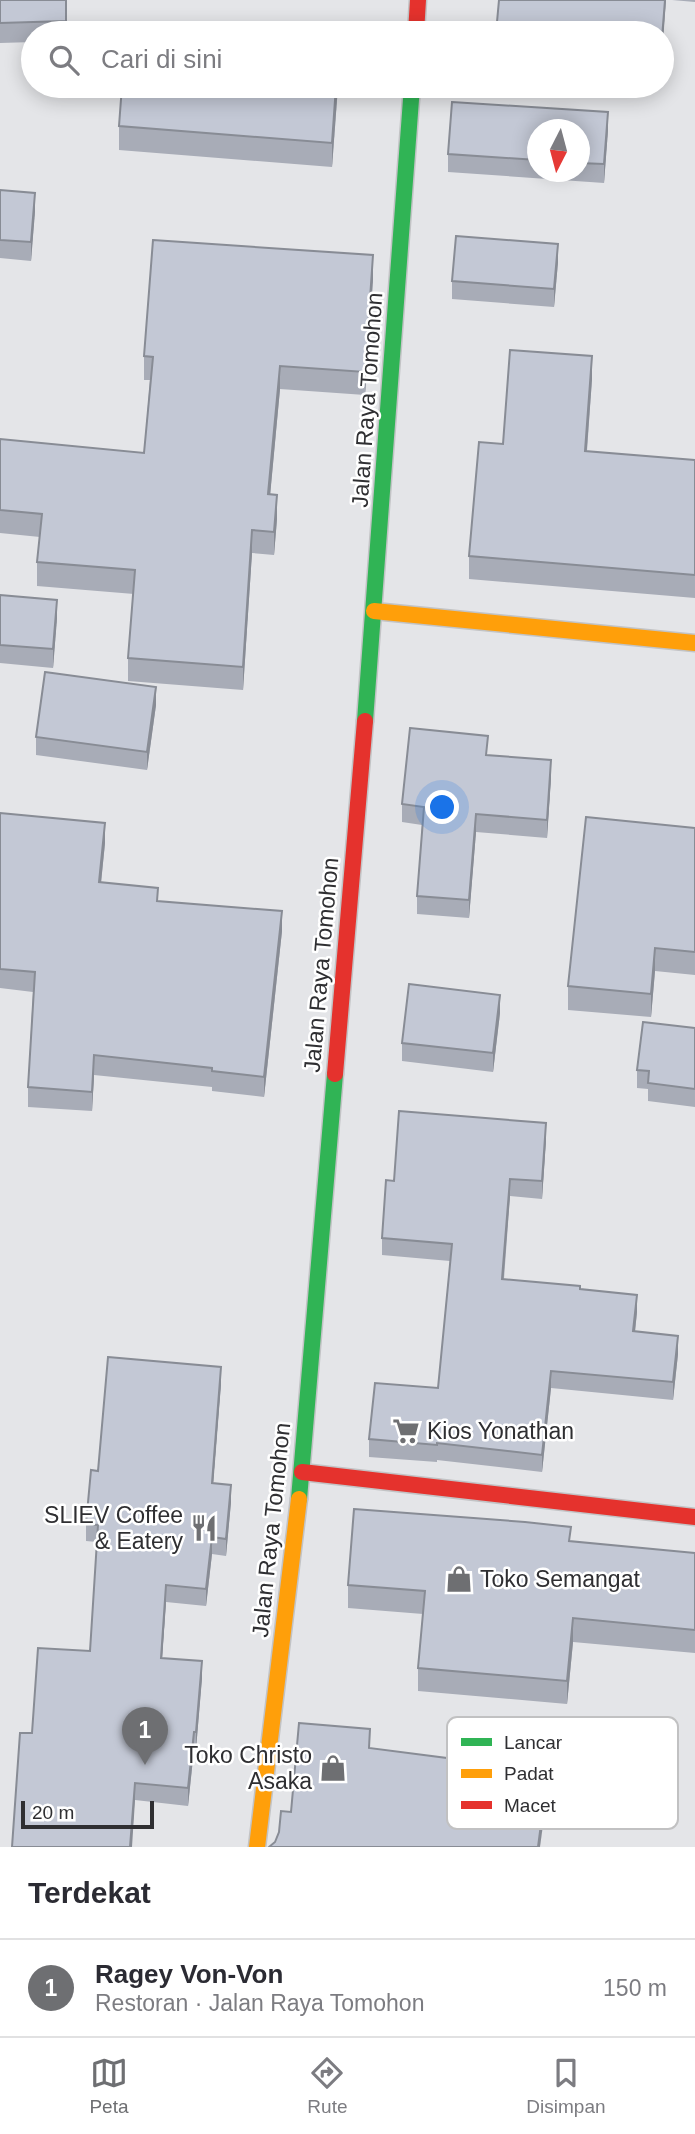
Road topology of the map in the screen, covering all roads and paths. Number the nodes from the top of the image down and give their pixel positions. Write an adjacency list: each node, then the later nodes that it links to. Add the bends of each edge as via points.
1 (418, 0): 2 (main road)
2 (417, 21)
3 (411, 98): 4 (main road, Jalan Raya Tomohon)
4 (374, 611): 5 (main road); 6 (main road, Jalan Raya Tomohon)
5 (695, 643)
6 (302, 1472): 7 (main road); 8 (main road, Jalan Raya Tomohon)
7 (695, 1517)
8 (257, 1847)

